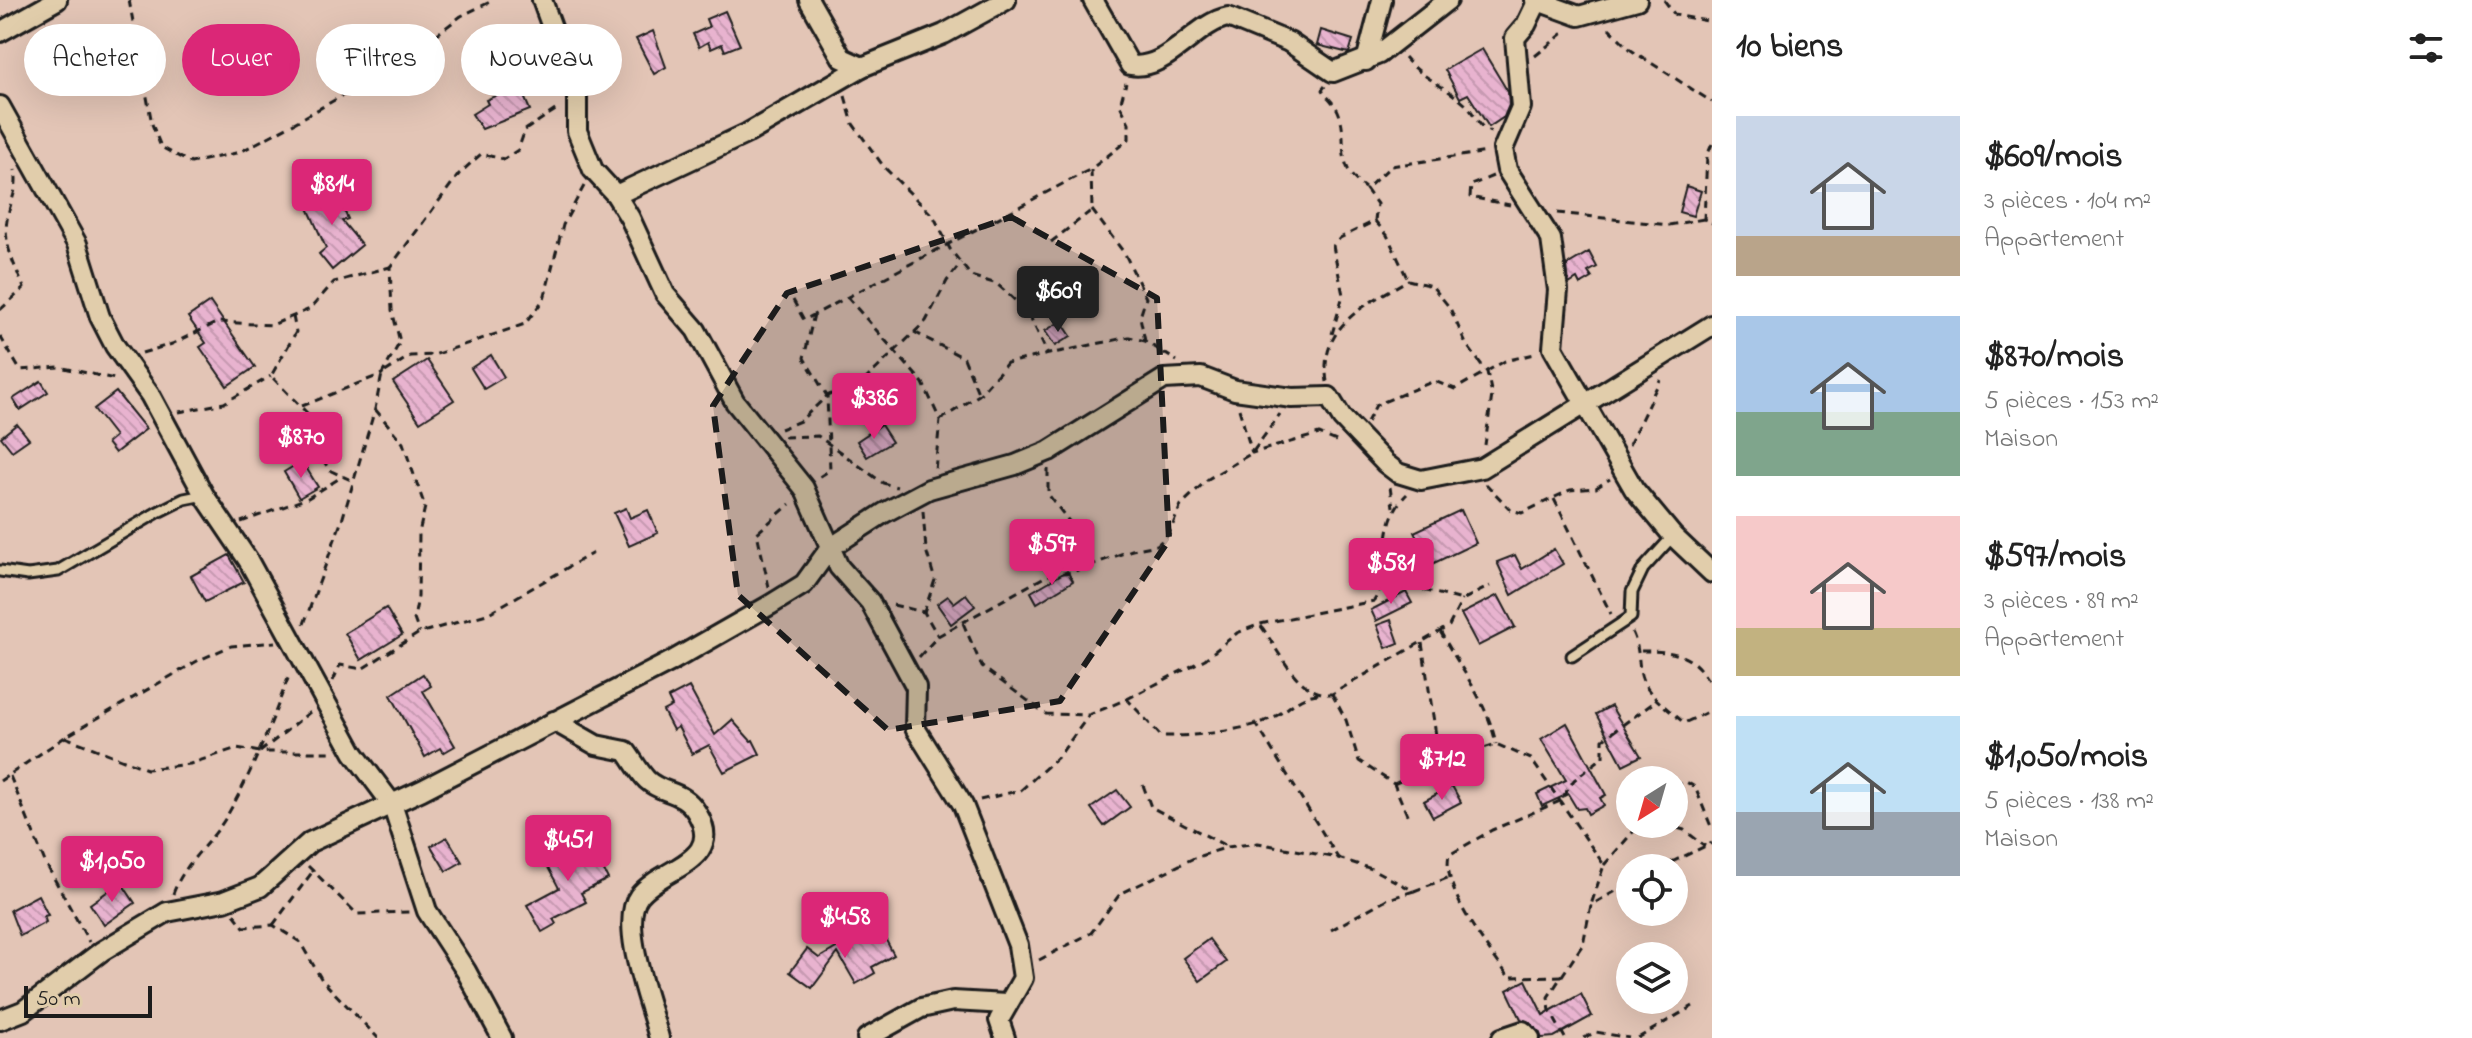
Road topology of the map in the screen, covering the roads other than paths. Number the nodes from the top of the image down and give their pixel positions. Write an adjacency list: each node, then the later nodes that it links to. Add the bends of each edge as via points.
1 (57, 0): 10 (street)
2 (542, 0): 14 (street, via 577,96 577,131 593,170)
3 (809, 0): 12 (street, via 842,58)
4 (1006, 0): 12 (street, via 944,34)
5 (1093, 0): 11 (street, via 1130,65 1177,48 1228,17 1289,42 1333,72)
6 (1382, 0): 11 (street)
7 (1448, 0): 11 (street)
8 (1536, 0): 9 (street, via 1587,15); 16 (street, via 1515,38 1521,107 1504,142 1507,170 1551,239 1558,290 1553,348)
9 (1637, 0)
10 (0, 32)
11 (1366, 61)
12 (862, 67): 14 (street, via 748,133)
13 (0, 106): 17 (street, via 77,244 100,317)
14 (616, 195): 19 (street, via 665,294 696,330 735,402 804,488)
15 (1712, 325): 16 (street)
16 (1585, 403): 18 (street, via 1621,468); 19 (street, via 1482,468 1421,480 1398,473 1352,441 1329,397 1235,390 1201,377 1164,379 1039,455 928,490)
17 (204, 495): 20 (lane, via 158,512 58,571); 24 (street, via 353,752)
18 (1673, 536): 21 (street); 22 (lane, via 1643,569 1631,597 1631,617)
19 (830, 548): 23 (street, via 804,584 670,662); 25 (street, via 839,567 870,602 916,687 915,728 963,805 1006,910 1023,978)
20 (0, 571)
21 (1712, 573)
22 (1572, 656)
23 (554, 721): 24 (street); 28 (street, via 591,742 626,751 649,782 687,799 703,826 699,852 643,892 635,906 634,952)
24 (392, 804): 26 (street, via 310,842 260,887 224,901 167,912 23,1011); 27 (street, via 427,911)
25 (1006, 1004): 29 (street, via 953,1001 921,1008); 30 (street, via 998,1026)
26 (0, 1020)
27 (502, 1038)
28 (659, 1038)
29 (867, 1038)
30 (1005, 1038)
31 (1502, 1038): 32 (street, via 1523,1031)
32 (1530, 1038)

